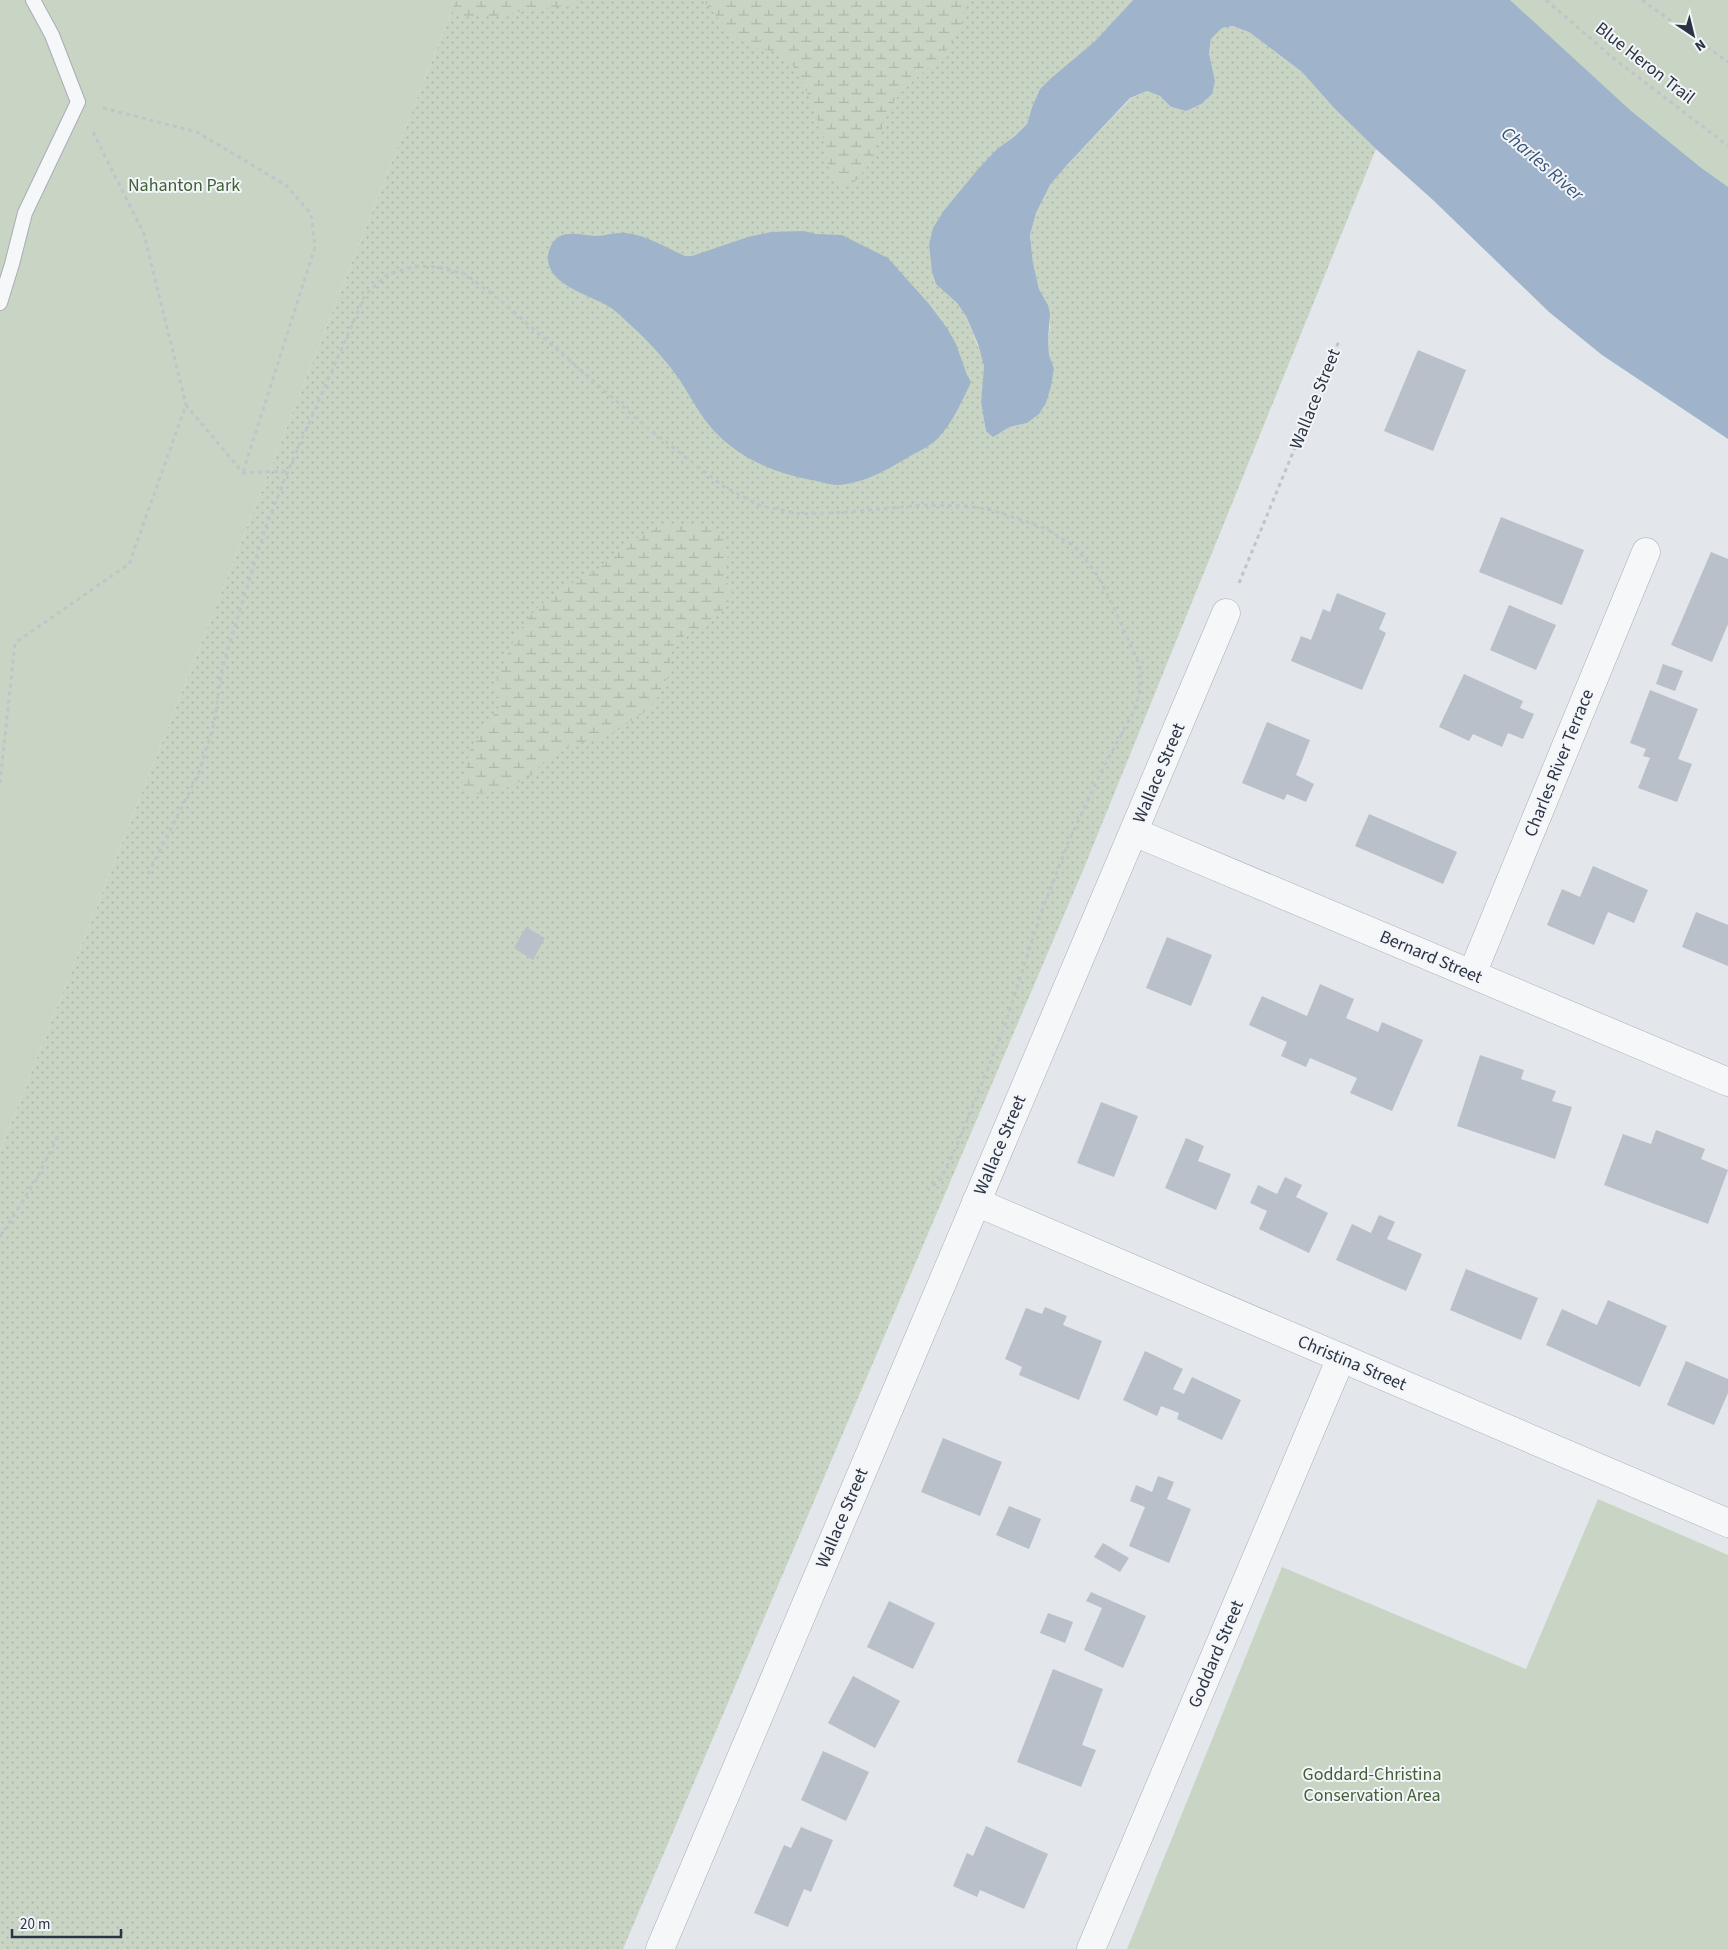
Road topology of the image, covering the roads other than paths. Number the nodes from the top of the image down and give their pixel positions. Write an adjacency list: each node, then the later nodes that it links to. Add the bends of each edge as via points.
1 (33, 0): 2 (lane, via 52,35 78,102 25,214)
2 (0, 303)
3 (1646, 552): 6 (street, Charles River Terrace)
4 (1226, 613): 5 (street, Wallace Street)
5 (1134, 832): 6 (street, Bernard Street); 8 (street, Wallace Street)
6 (1472, 974): 7 (street, Bernard Street)
7 (1728, 1082)
8 (976, 1202): 9 (street, Christina Street); 11 (street, Wallace Street)
9 (1341, 1358): 10 (street, Christina Street); 12 (street, Goddard Street)
10 (1728, 1523)
11 (660, 1949)
12 (1091, 1949)

